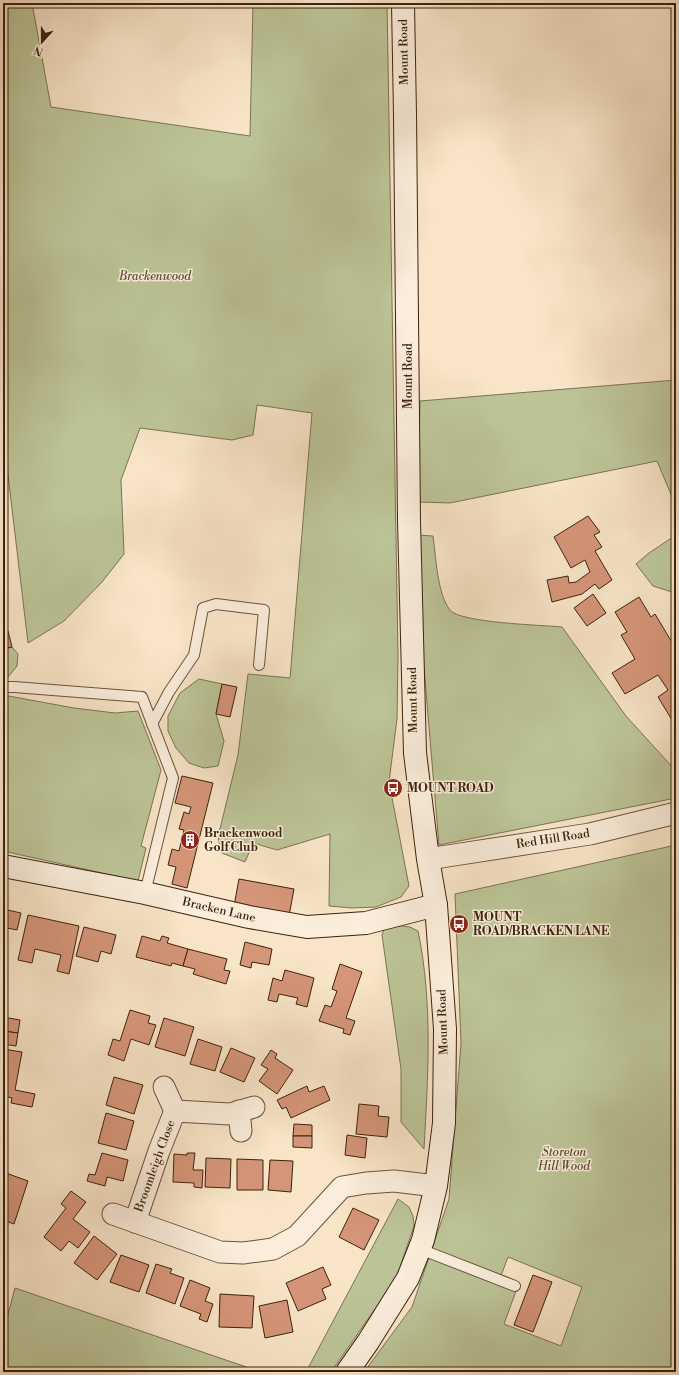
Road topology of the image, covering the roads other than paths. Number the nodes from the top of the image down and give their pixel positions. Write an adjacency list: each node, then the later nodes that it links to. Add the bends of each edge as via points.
1 (402, 3): 6 (main road, Mount Road, via 415,753)
2 (258, 666): 4 (lane, via 264,610 216,604 203,608 194,655 169,692)
3 (3, 687): 4 (lane, via 142,697)
4 (152, 724): 8 (lane, via 173,778)
5 (676, 813): 6 (street, Red Hill Road, via 590,834)
6 (428, 859): 9 (main road, Mount Road)
7 (3, 866): 8 (main road, Bracken Lane)
8 (145, 893): 9 (main road, Bracken Lane, via 249,917 307,927 366,923)
9 (436, 905): 13 (main road, Mount Road, via 445,1029 444,1123)
10 (164, 1087): 11 (street, Broomleigh Close)
11 (175, 1111): 12 (street, Broomleigh Close); 15 (street, Broomleigh Close)
12 (245, 1116)
13 (436, 1186): 15 (street, Broomleigh Close, via 394,1181 342,1187 297,1236 273,1249 243,1253 220,1252); 16 (main road, Mount Road)
14 (113, 1214): 15 (street, Broomleigh Close)
15 (135, 1222)
16 (420, 1249): 17 (lane); 18 (main road, Mount Road, via 408,1278)
17 (515, 1286)
18 (347, 1372)

